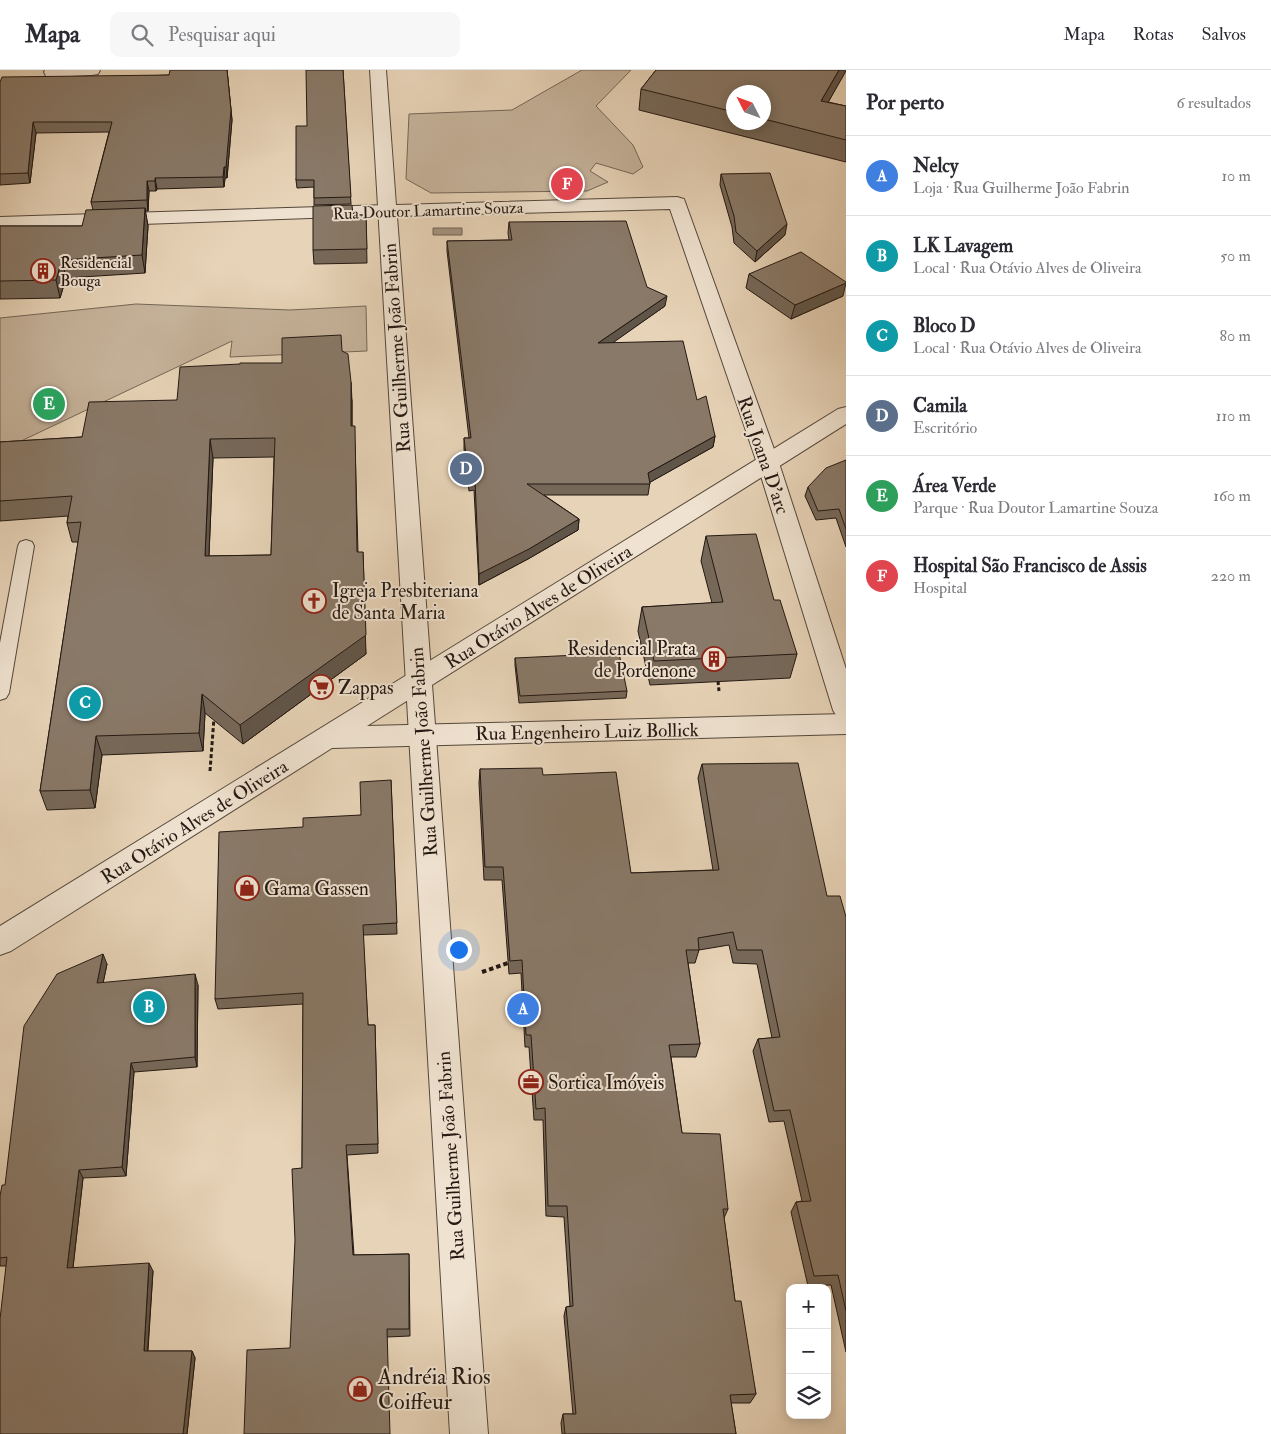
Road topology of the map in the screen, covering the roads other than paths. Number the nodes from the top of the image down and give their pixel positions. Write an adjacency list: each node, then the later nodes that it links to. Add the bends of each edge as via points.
1 (92, 70): 3 (street)
2 (378, 70): 5 (street, Rua Guilherme João Fabrin)
3 (52, 72)
4 (677, 203): 5 (street, Rua Doutor Lamartine Souza); 8 (street, Rua Joana D'arc)
5 (387, 211): 6 (street, Rua Doutor Lamartine Souza); 10 (street, Rua Guilherme João Fabrin)
6 (0, 223)
7 (846, 414): 8 (street, Rua Otávio Alves de Oliveira)
8 (768, 462): 10 (street, Rua Otávio Alves de Oliveira); 12 (street, Rua Joana D'arc)
9 (26, 546): 11 (lane)
10 (418, 680): 14 (street, Rua Guilherme João Fabrin); 15 (street, Rua Otávio Alves de Oliveira)
11 (0, 693)
12 (846, 710)
13 (846, 724): 14 (street, Rua Engenheiro Luiz Bollick)
14 (422, 735): 15 (street, Rua Engenheiro Luiz Bollick); 17 (street, Rua Guilherme João Fabrin)
15 (327, 738): 16 (street, Rua Otávio Alves de Oliveira)
16 (0, 942)
17 (469, 1434)

